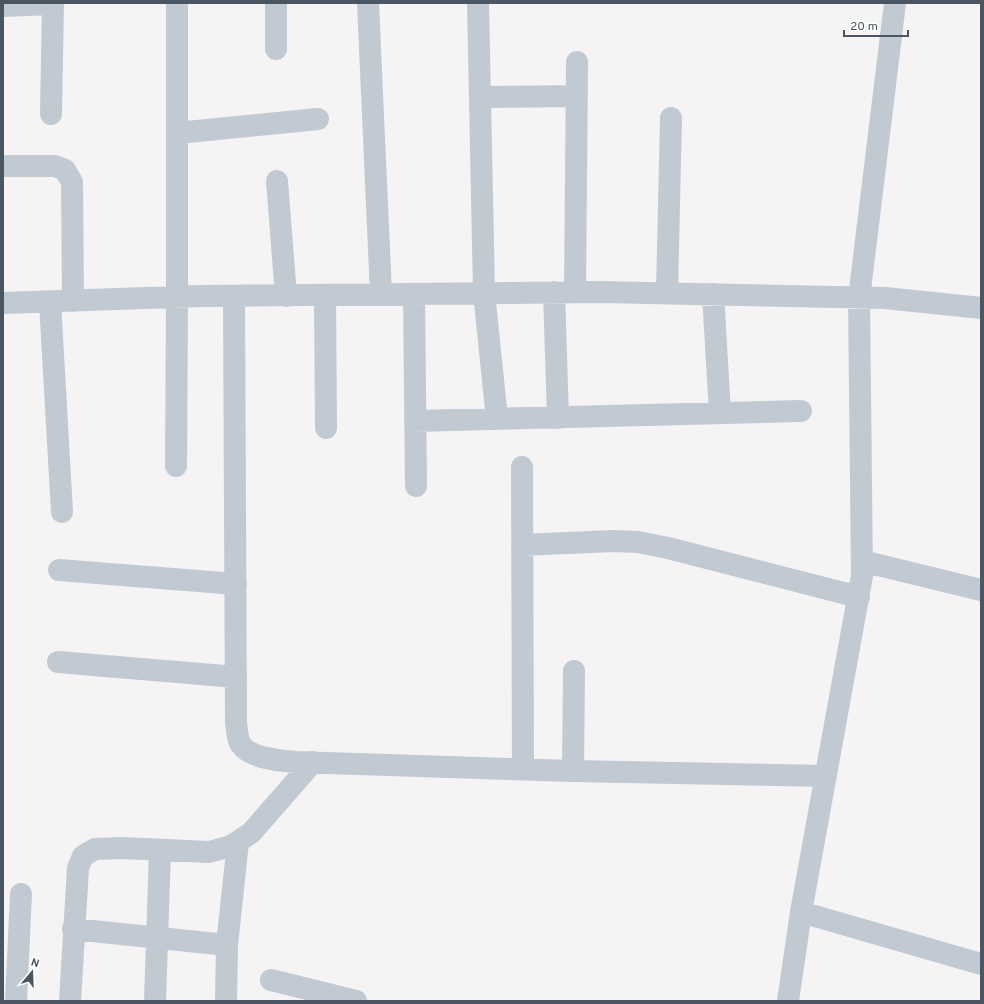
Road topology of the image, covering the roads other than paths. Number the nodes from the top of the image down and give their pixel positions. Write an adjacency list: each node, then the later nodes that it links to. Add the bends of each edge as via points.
1 (53, 3): 7 (street); 12 (street)
2 (177, 3): 15 (street)
3 (276, 3): 8 (street)
4 (368, 3): 21 (street)
5 (478, 3): 11 (street)
6 (896, 3): 28 (street)
7 (3, 6)
8 (276, 49)
9 (577, 62): 10 (street)
10 (577, 96): 11 (street); 18 (street)
11 (480, 97): 19 (street)
12 (51, 114)
13 (671, 118): 20 (street)
14 (318, 120): 15 (street)
15 (177, 133): 27 (street)
16 (3, 166): 29 (street, via 54,166 65,170 72,182)
17 (277, 181): 26 (street)
18 (565, 292): 19 (street); 20 (street); 35 (street)
19 (484, 293): 22 (street); 36 (street)
20 (667, 293): 23 (street)
21 (381, 294): 22 (street); 24 (street)
22 (414, 294): 37 (street)
23 (713, 294): 28 (street); 34 (street)
24 (325, 295): 26 (street); 38 (street)
25 (234, 296): 26 (street); 27 (street); 46 (street)
26 (286, 296)
27 (177, 298): 29 (street); 39 (street)
28 (859, 298): 32 (street, via 885,298); 44 (street)
29 (73, 301): 30 (street)
30 (50, 302): 31 (street); 42 (street)
31 (3, 303)
32 (981, 308)
33 (801, 411): 34 (street)
34 (720, 413): 35 (street)
35 (558, 418): 36 (street)
36 (497, 419): 37 (street)
37 (416, 422): 41 (street)
38 (326, 428)
39 (176, 466)
40 (522, 467): 43 (street)
41 (416, 486)
42 (62, 512)
43 (522, 545): 48 (street, via 638,542); 53 (street)
44 (862, 561): 47 (street); 48 (street)
45 (59, 570): 46 (street)
46 (236, 584): 51 (street)
47 (981, 590)
48 (859, 597): 55 (street)
49 (58, 662): 51 (street)
50 (574, 671): 54 (street)
51 (236, 677): 52 (street, via 236,722 239,742 249,752 272,760)
52 (313, 762): 53 (street); 56 (street, via 251,834)
53 (523, 770): 54 (street)
54 (573, 771): 55 (street)
55 (826, 776): 59 (street)
56 (238, 842): 57 (street, via 209,852); 62 (street)
57 (160, 850): 60 (street, via 95,849 83,856 78,868); 61 (street)
58 (22, 894): 65 (street)
59 (801, 912): 63 (street); 70 (street)
60 (74, 929): 61 (street); 66 (street)
61 (157, 938): 62 (street); 67 (street)
62 (227, 945): 68 (street)
63 (981, 964)
64 (271, 980): 69 (street)
65 (16, 1001)
66 (70, 1001)
67 (155, 1001)
68 (226, 1001)
69 (356, 1001)
70 (788, 1001)

